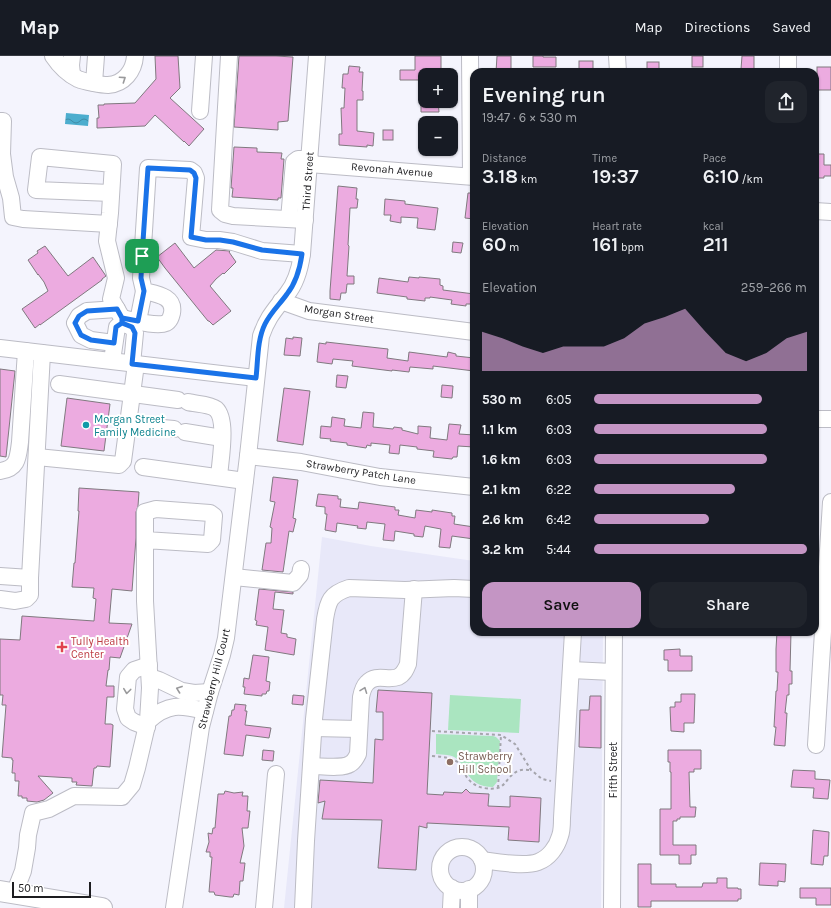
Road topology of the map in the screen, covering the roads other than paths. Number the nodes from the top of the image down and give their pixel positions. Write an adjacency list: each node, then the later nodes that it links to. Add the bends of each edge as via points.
1 (53, 56): 14 (street)
2 (72, 56): 14 (street)
3 (96, 56): 15 (street)
4 (135, 56): 15 (street, one-way to 4, via 108,85 123,80 129,75)
5 (204, 56): 16 (street)
6 (229, 56): 24 (street, via 220,210 232,216)
7 (317, 56): 18 (street, Third Street)
8 (470, 56): 11 (street)
9 (617, 56): 12 (street)
10 (788, 56): 13 (street)
11 (470, 68)
12 (618, 68)
13 (788, 68)
14 (72, 75): 15 (street)
15 (94, 83)
16 (200, 111)
17 (0, 121): 19 (street, via 3,121)
18 (310, 161): 20 (street, Revonah Avenue); 24 (street, via 298,159 294,162); 25 (street, Third Street)
19 (2, 164): 26 (street, via 13,216 23,219)
20 (470, 177)
21 (111, 193): 21 (street, via 113,164 40,157 36,190); 26 (street)
22 (819, 211): 23 (street)
23 (831, 212)
24 (289, 219): 25 (street)
25 (305, 220): 27 (street, Third Street)
26 (109, 224): 30 (street, via 107,241 116,278 111,299)
27 (302, 254): 28 (street, via 262,250 233,242 191,237 196,178 194,173 190,170 148,168 141,278); 29 (street, Third Street, via 294,282)
28 (144, 291): 30 (street); 30 (street, via 162,295 170,302 173,308 171,317 166,323 158,325)
29 (281, 301): 31 (street, Morgan Street, via 309,311); 36 (street, via 268,319 261,336)
30 (126, 320): 32 (street, via 116,327); 32 (street, via 87,311 79,316 75,323 81,335 91,340); 35 (street, via 135,333)
31 (470, 331)
32 (114, 343): 35 (street)
33 (0, 348): 34 (street)
34 (34, 352): 35 (street); 44 (street); 46 (street, via 18,456 15,464 7,470)
35 (126, 363): 36 (street); 38 (street)
36 (256, 378): 43 (street, Strawberry Hill Court)
37 (59, 384): 38 (street)
38 (132, 394): 41 (street); 42 (street, via 211,406 216,409 222,422)
39 (819, 419): 40 (street)
40 (831, 419)
41 (128, 425): 42 (street); 44 (street, via 123,461 119,465)
42 (222, 438): 47 (street)
43 (248, 456): 48 (street, Strawberry Hill Court); 49 (street, Strawberry Patch Lane, via 301,462 380,478)
44 (37, 457): 55 (street)
45 (142, 466): 47 (street)
46 (0, 471)
47 (219, 477): 48 (street)
48 (245, 481): 54 (street, Strawberry Hill Court)
49 (470, 487)
50 (831, 502): 69 (street)
51 (145, 540): 62 (street)
52 (301, 569): 54 (street, via 300,575 293,583)
53 (0, 576): 55 (street)
54 (234, 577): 64 (street, Strawberry Hill Court, via 226,638)
55 (30, 578): 58 (street, via 30,595 26,599)
56 (470, 589): 57 (street)
57 (414, 590): 67 (street, via 349,588 331,598 325,620); 68 (street, one-way to 57, via 361,697 365,685 370,679 397,677 408,664)
58 (0, 599)
59 (573, 636): 61 (street)
60 (614, 636): 63 (street, Fifth Street)
61 (571, 670): 63 (street); 72 (street, via 560,835 556,847 538,862 526,864)
62 (149, 671): 64 (street, one-way to 62, via 182,691); 66 (street); 66 (street, one-way to 66, via 134,670 128,677 125,708 128,718 134,722)
63 (613, 672): 83 (street, Fifth Street)
64 (210, 692): 65 (street, Strawberry Hill Court)
65 (205, 711): 66 (street, via 174,706 156,713); 78 (street, Strawberry Hill Court)
66 (148, 724): 75 (street, via 132,785 122,797 74,796 49,809 33,813 24,868)
67 (314, 728): 68 (street); 70 (street)
68 (359, 729): 70 (street, via 358,754 350,764)
69 (816, 745)
70 (311, 766): 80 (street)
71 (276, 774): 79 (street)
72 (482, 860): 73 (street, via 472,849 465,847 450,850 441,862 440,869 441,876); 74 (street, via 483,874 476,886)
73 (452, 888): 74 (street, via 463,891); 81 (street)
74 (470, 889): 82 (street)
75 (7, 892): 76 (main road)
76 (48, 904): 77 (main road)
77 (102, 908)
78 (174, 908)
79 (264, 908)
80 (303, 908)
81 (451, 908)
82 (469, 908)
83 (612, 908)

